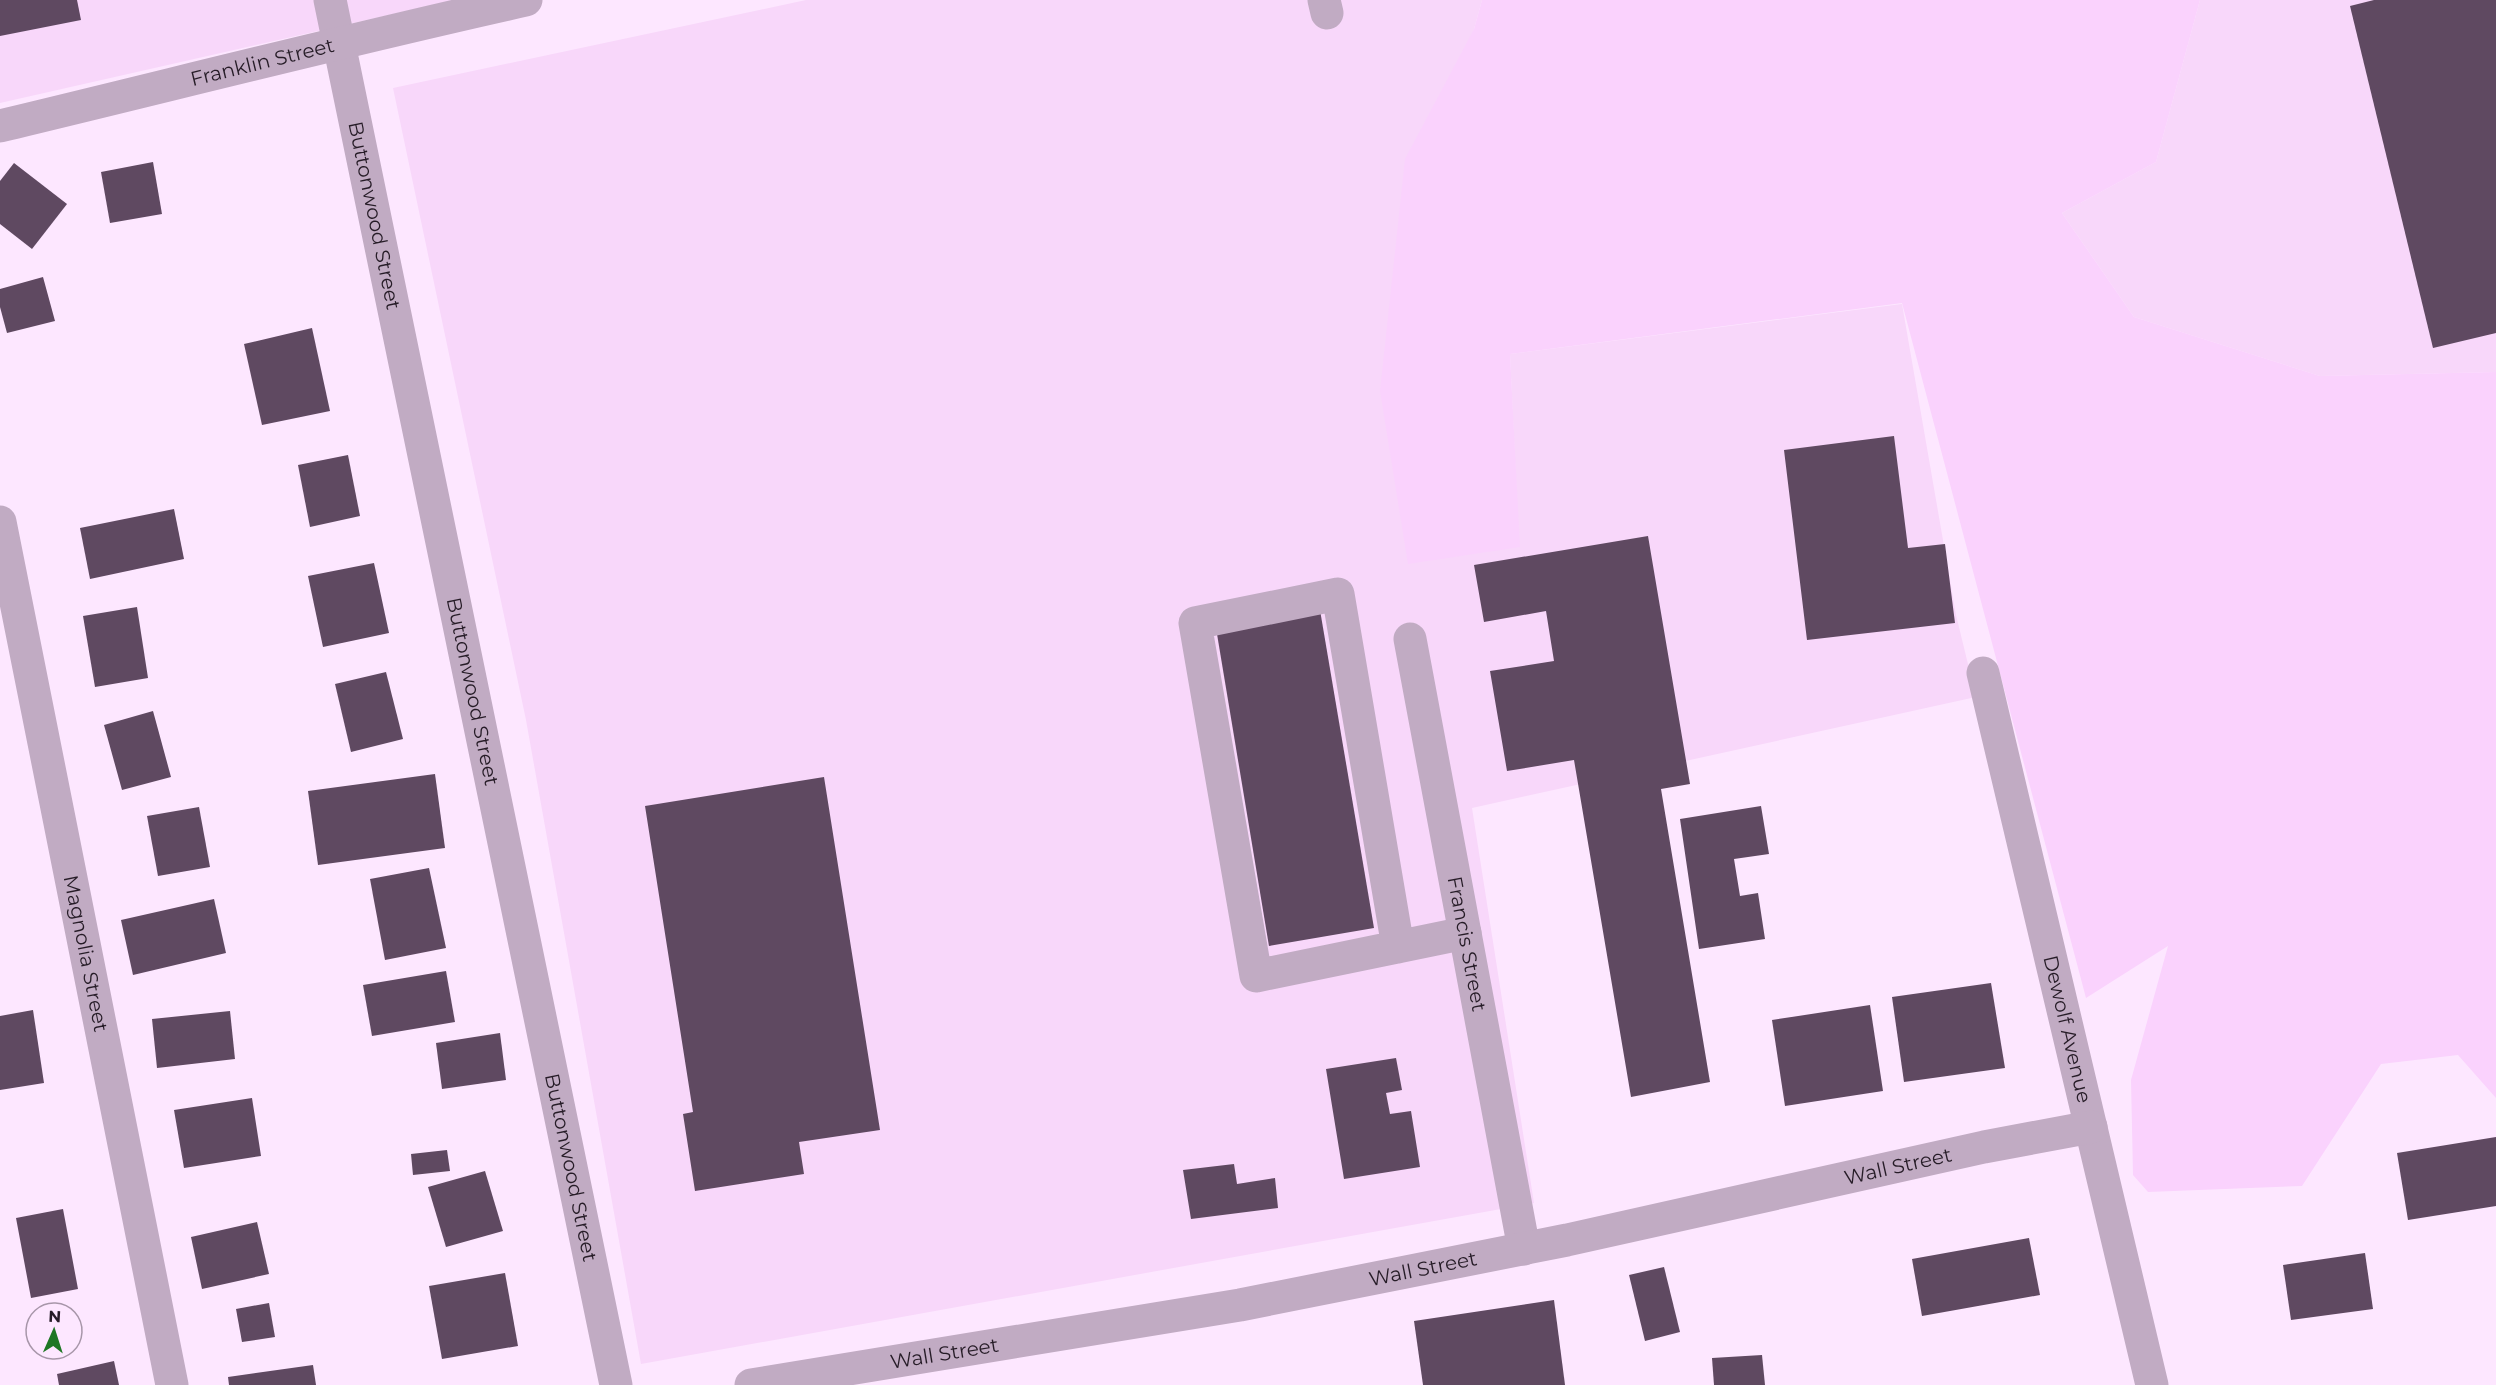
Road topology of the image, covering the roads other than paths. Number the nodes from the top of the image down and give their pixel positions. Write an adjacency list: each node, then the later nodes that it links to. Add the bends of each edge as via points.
1 (330, 0): 3 (street, Buttonwood Street)
2 (526, 0): 3 (street, Franklin Street)
3 (339, 44): 4 (street, Franklin Street); 13 (street, Buttonwood Street)
4 (0, 126)
5 (0, 522): 12 (street, Magnolia Street)
6 (1410, 639): 8 (street, Francis Street)
7 (1983, 673): 10 (street, Dewolf Avenue)
8 (1465, 933): 9 (street); 11 (street, Francis Street)
9 (1398, 947): 9 (street, via 1256,976 1195,624 1338,594)
10 (2091, 1127): 11 (street, Wall Street); 15 (street, Dewolf Avenue)
11 (1524, 1249): 14 (street, Wall Street, via 1240,1305)
12 (172, 1385)
13 (616, 1385)
14 (751, 1385)
15 (2152, 1385)

